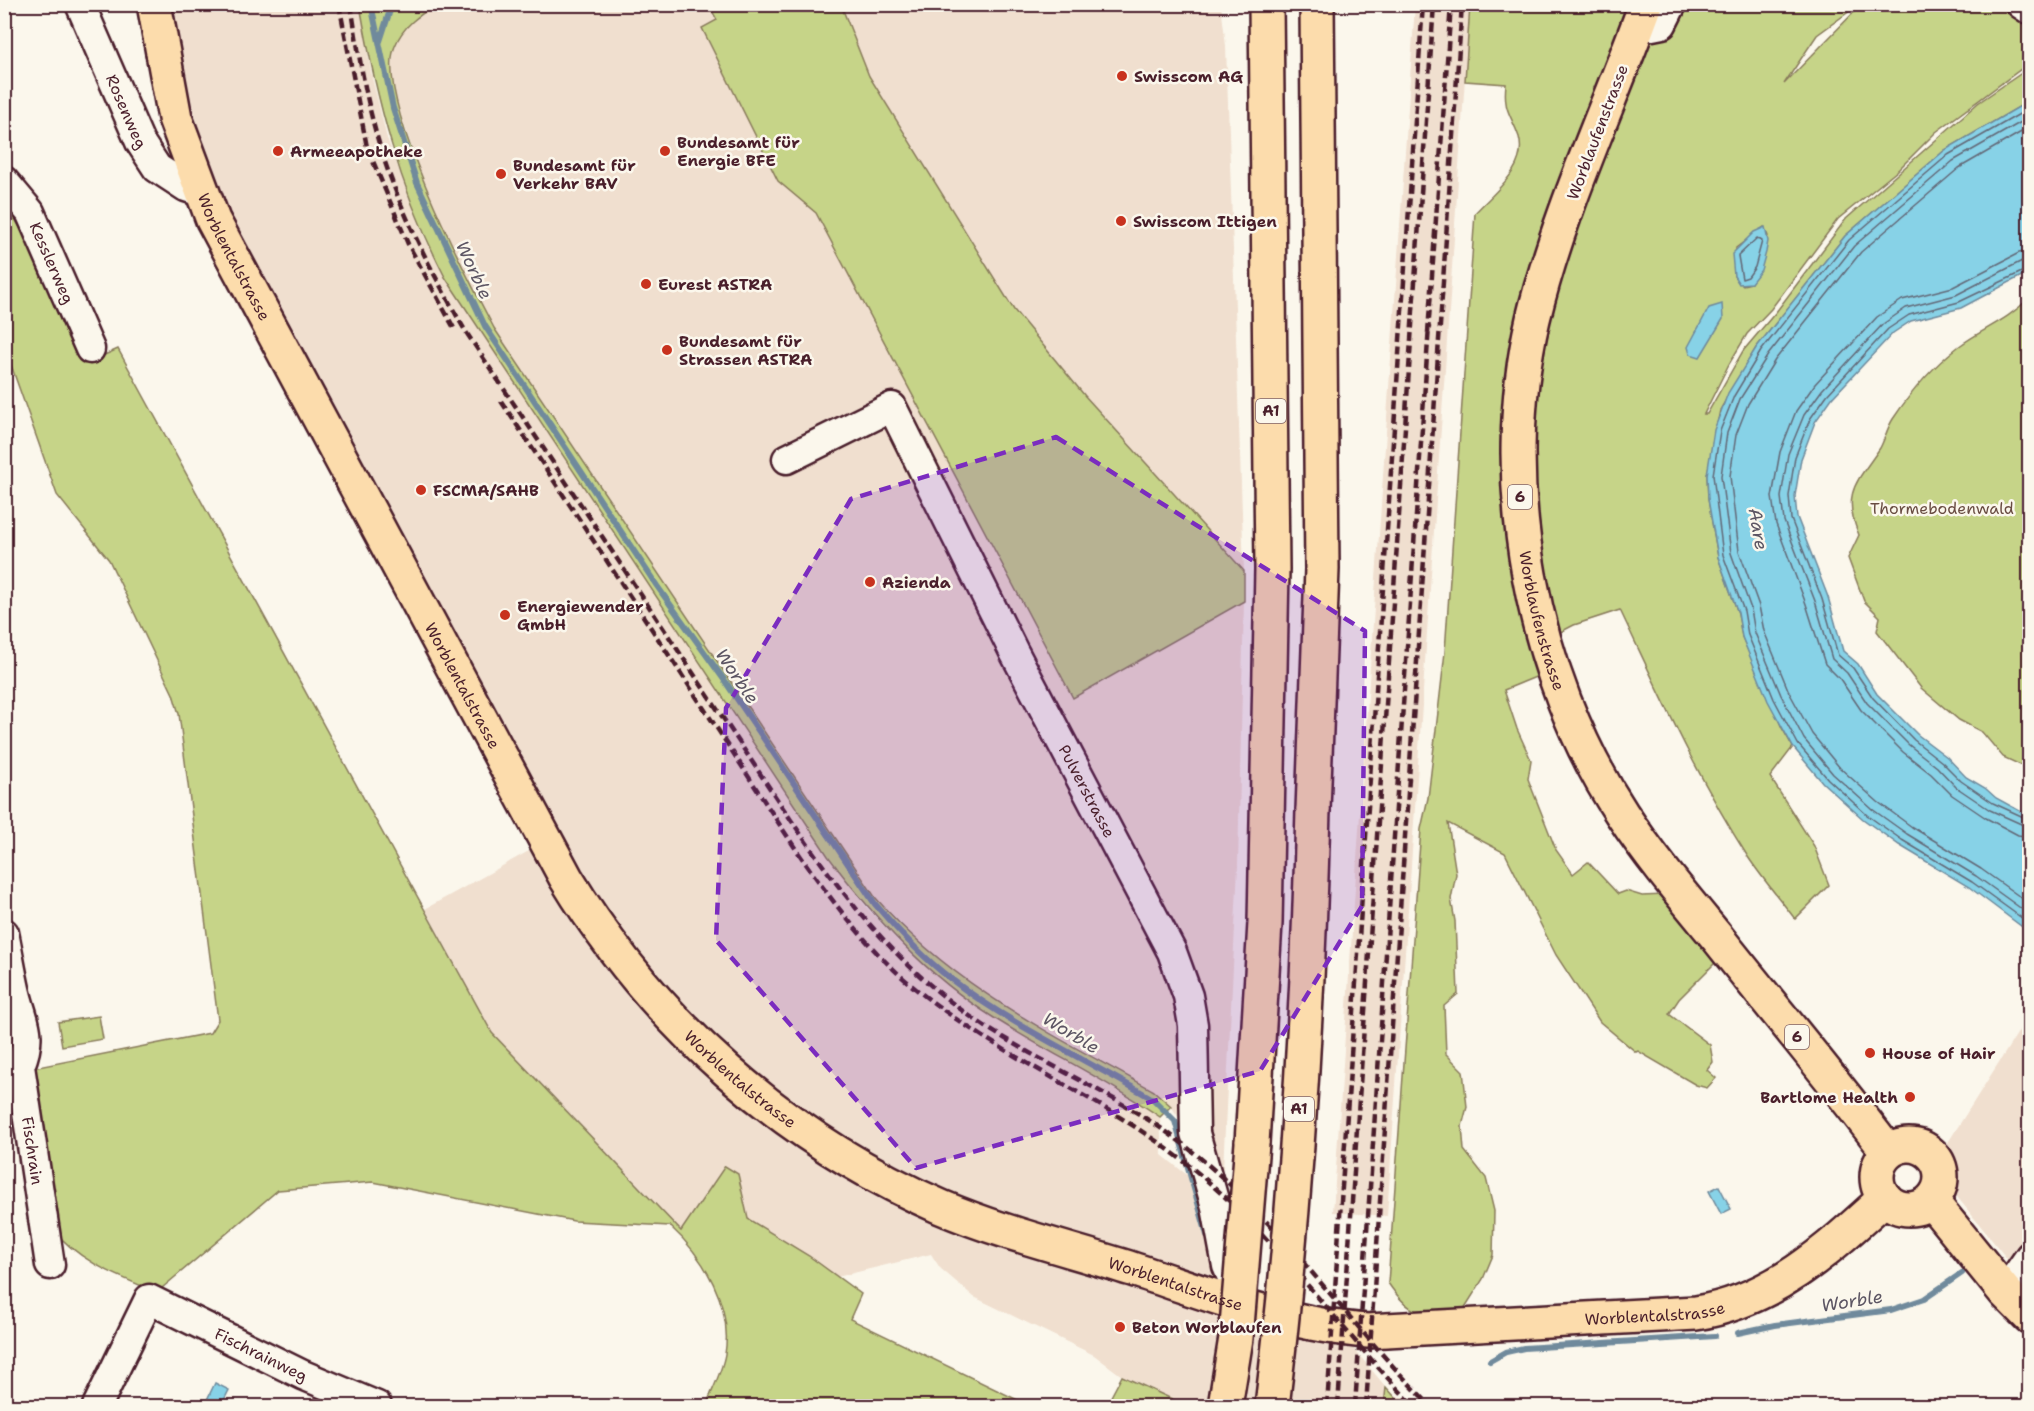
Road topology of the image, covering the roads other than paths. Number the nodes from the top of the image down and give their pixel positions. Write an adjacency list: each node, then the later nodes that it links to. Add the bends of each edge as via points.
1 (80, 4): 10 (street, Rosenweg, via 140,142 157,168)
2 (154, 4): 10 (main road, Worblentalstrasse, via 175,118)
3 (1672, 4): 8 (street, via 1662,24 1652,26)
4 (2021, 4): 7 (street)
5 (1267, 8): 24 (main road, A1, bridge, via 1272,569 1265,923 1245,1249)
6 (1315, 8): 25 (main road, A1, bridge, via 1322,569 1310,924 1297,1144)
7 (2030, 10)
8 (1643, 13): 14 (main road, Worblaufenstrasse / 6, via 1564,216 1533,322 1523,384 1519,481 1526,556 1538,618 1569,712 1621,813)
9 (4, 181): 11 (street, Kesslerweg, via 30,212)
10 (201, 192): 20 (main road, Worblentalstrasse, via 566,878 609,944 674,1023 777,1111 905,1190 976,1220)
11 (90, 349)
12 (787, 459): 20 (street, Pulverstrasse, via 892,407 1180,973 1193,1025 1195,1133 1216,1207 1227,1266)
13 (4, 933): 18 (street, Fischrain, via 15,992 25,1017 27,1049 20,1066)
14 (1888, 1152): 15 (main road, via 1878,1169 1879,1189); 16 (main road, via 1907,1145 1933,1156 1941,1176)
15 (1885, 1198): 16 (main road, via 1893,1205 1912,1209); 20 (main road, Worblentalstrasse, via 1779,1284 1743,1302 1715,1310 1368,1331 1337,1329)
16 (1931, 1201): 19 (main road)
17 (2030, 1256): 19 (street)
18 (50, 1265)
19 (2005, 1292): 21 (main road)
20 (1244, 1305)
21 (2030, 1317)
22 (97, 1407): 23 (street, Fischrainweg, via 149,1299)
23 (377, 1407)
24 (1226, 1407)
25 (1272, 1407)

